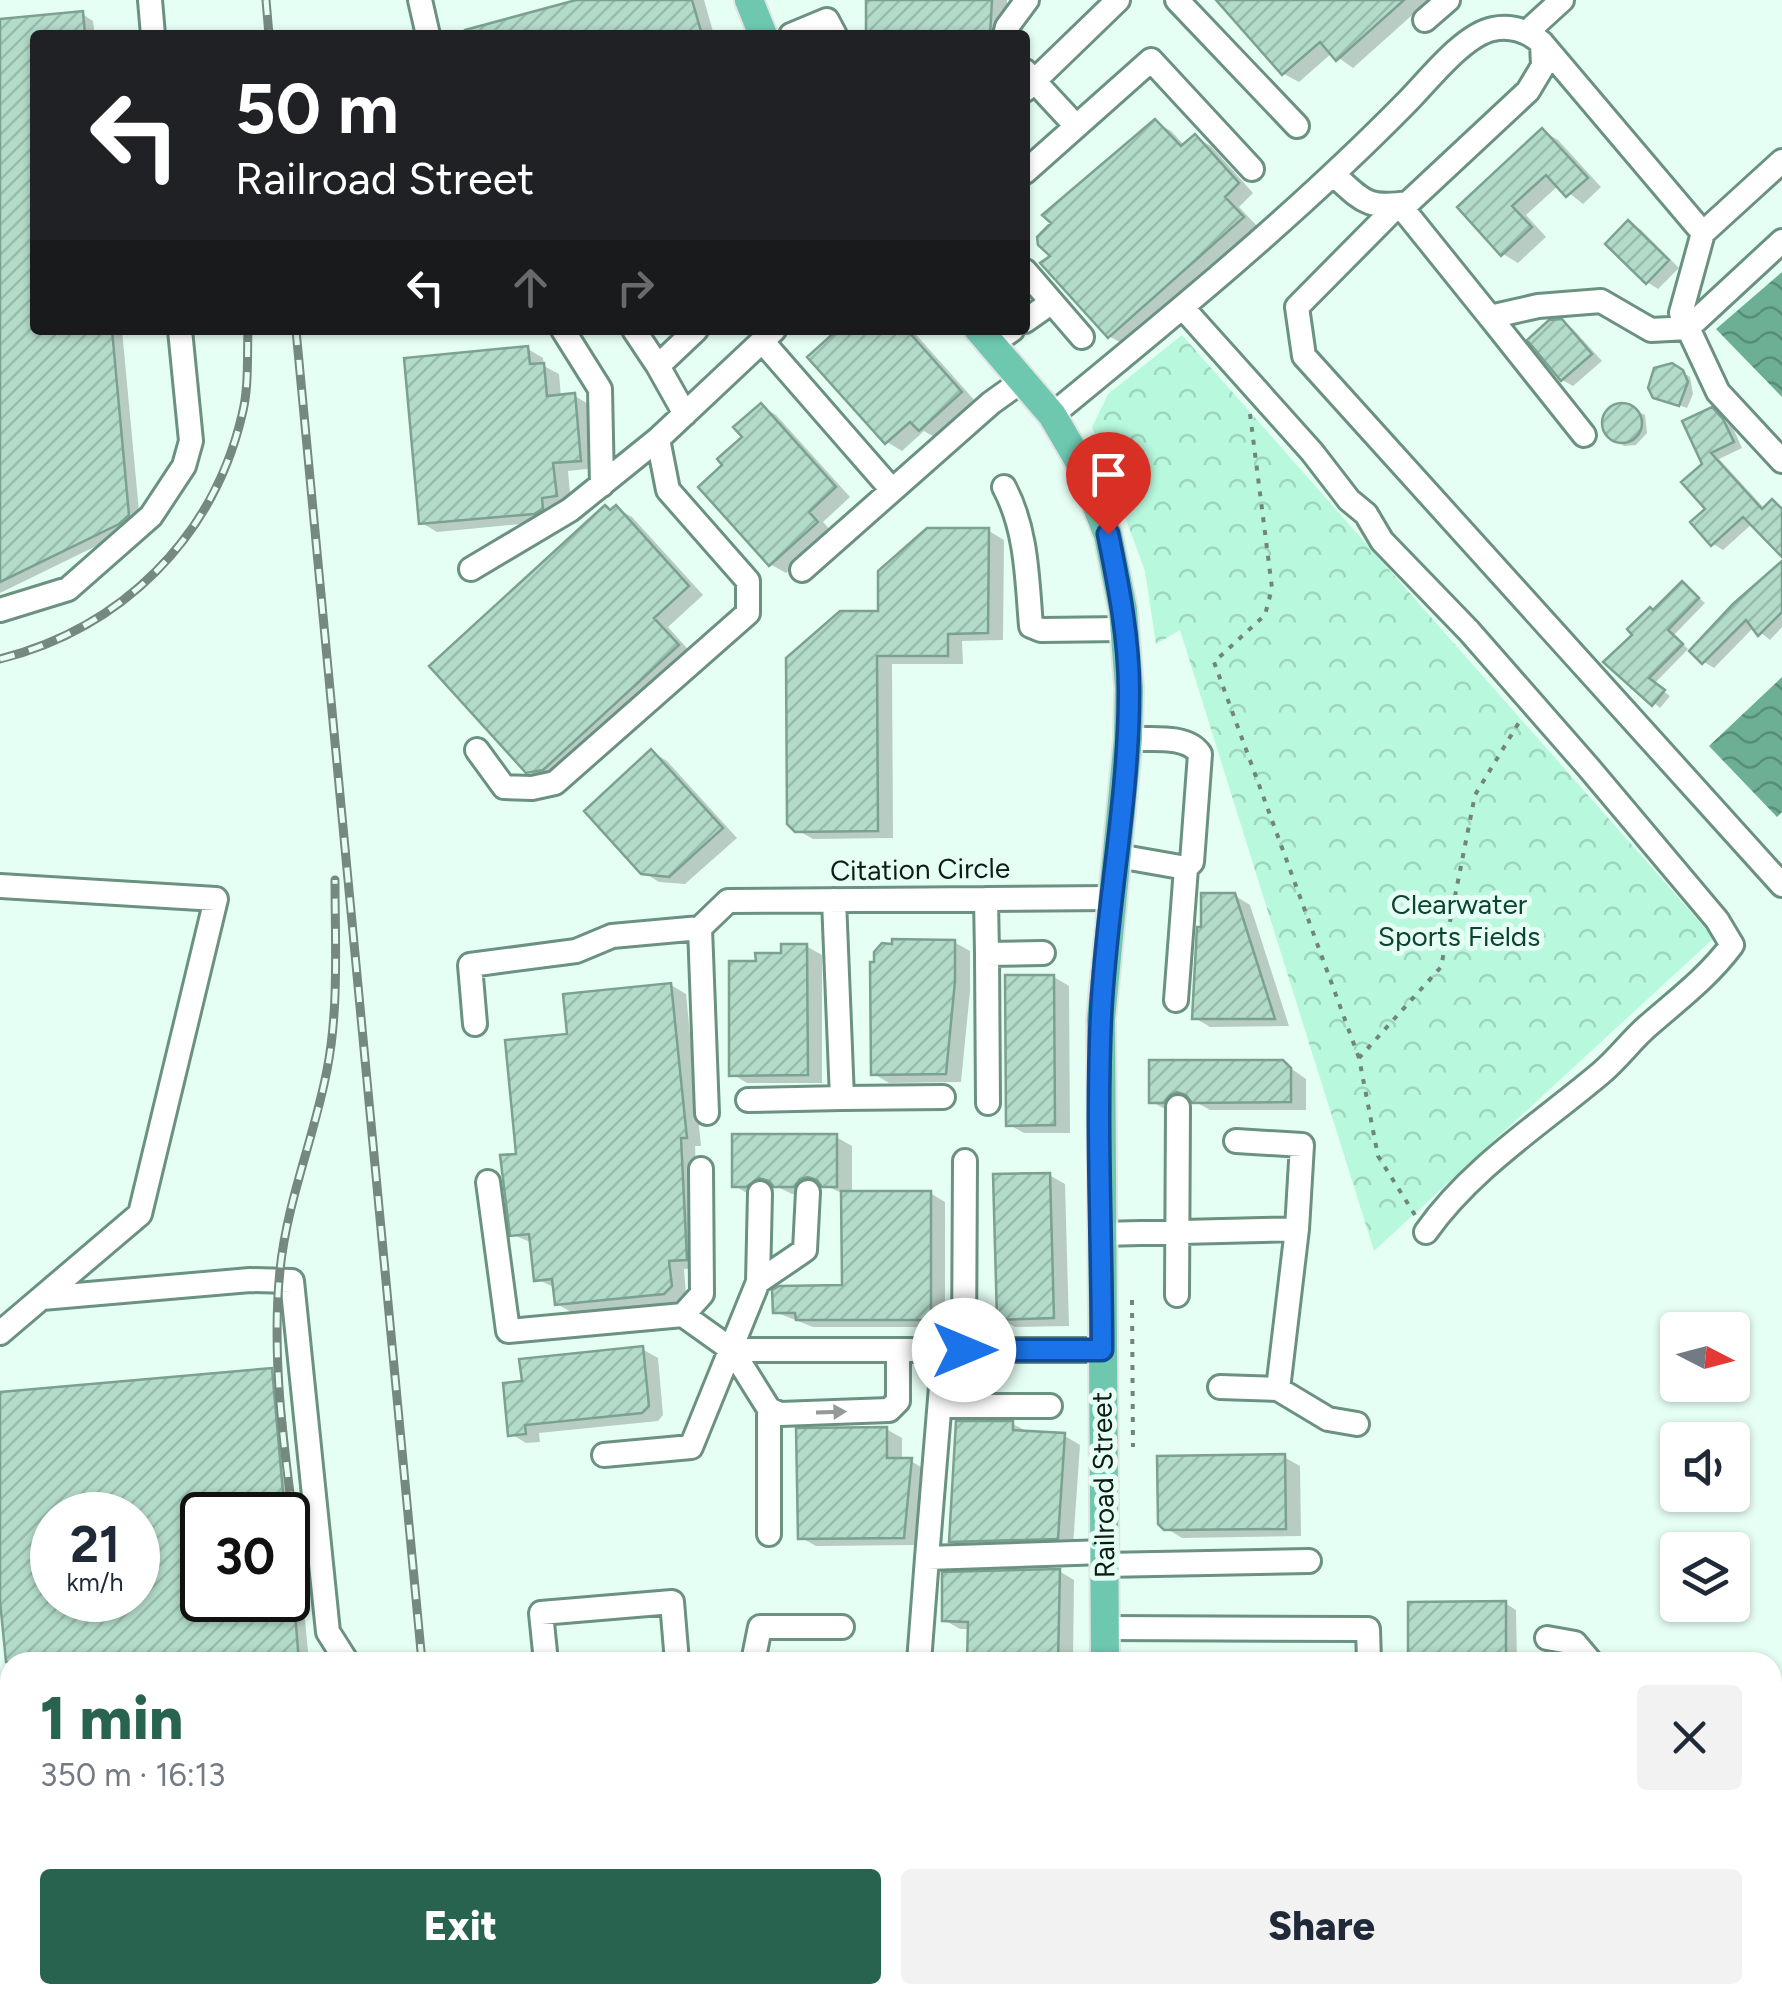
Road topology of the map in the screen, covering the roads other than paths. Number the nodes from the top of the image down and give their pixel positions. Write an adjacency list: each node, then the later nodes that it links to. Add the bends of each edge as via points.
1 (150, 0): 11 (street)
2 (420, 0): 12 (street)
3 (749, 0): 13 (main road)
4 (1027, 0): 15 (street)
5 (1177, 0): 20 (street)
6 (1448, 0): 10 (street)
7 (1562, 0): 16 (street)
8 (1106, 4): 17 (street)
9 (828, 18): 14 (street)
10 (1425, 20)
11 (153, 30)
12 (427, 30)
13 (761, 30)
14 (802, 30)
15 (1006, 30)
16 (1535, 37): 24 (street, via 1493,29 1459,48); 25 (street, via 1544,66 1528,91 1408,203); 26 (street)
17 (1030, 79)
18 (1030, 83): 19 (street)
19 (1076, 126): 22 (street); 23 (street, via 1151,60)
20 (1296, 126)
21 (1782, 160): 26 (street)
22 (1030, 167)
23 (1252, 169)
24 (1333, 174): 25 (street, via 1366,203); 30 (street)
25 (1398, 204): 32 (street); 59 (street, via 1297,307 1304,356)
26 (1703, 233): 33 (street, via 1681,312)
27 (1782, 241): 33 (street)
28 (1030, 277): 29 (street)
29 (1052, 302): 31 (street); 40 (street)
30 (1183, 308): 44 (street); 83 (street, via 1366,514 1382,542 1469,631 1732,945 1693,990 1490,1164)
31 (1030, 317)
32 (1490, 317): 33 (street, via 1601,300 1650,330); 45 (street)
33 (1688, 328): 47 (street, via 1718,392)
34 (180, 335): 53 (street, via 191,441 184,466 151,516 68,588)
35 (566, 335): 48 (street, via 600,389)
36 (637, 335): 41 (street)
37 (691, 335): 41 (street)
38 (994, 335): 42 (main road, Railroad Street)
39 (768, 336): 43 (street); 50 (street)
40 (1082, 337)
41 (658, 366): 43 (street)
42 (1023, 380): 44 (main road, Railroad Street); 50 (street)
43 (684, 414): 46 (street)
44 (1052, 415): 54 (main road, Railroad Street, via 1108,534)
45 (1584, 435)
46 (658, 439): 48 (street); 56 (street, via 668,490 748,581 748,613 556,783 504,787)
47 (1782, 461)
48 (602, 484): 51 (street)
49 (1004, 487): 54 (street, via 1023,544 1032,626)
50 (892, 490): 52 (street)
51 (472, 569)
52 (802, 570)
53 (0, 610)
54 (1124, 629): 55 (main road, Railroad Street)
55 (1128, 739): 57 (main road, Railroad Street); 58 (street, via 1192,744 1200,754 1192,862)
56 (477, 750)
57 (1118, 856): 58 (street); 61 (main road, Railroad Street)
58 (1186, 868): 67 (street)
59 (1780, 878)
60 (0, 886): 87 (street, via 216,899 140,1214)
61 (1112, 898): 62 (street, Citation Circle); 84 (main road, Railroad Street, via 1100,1019)
62 (986, 899): 63 (street, Citation Circle); 66 (street)
63 (834, 900): 64 (street, Citation Circle, via 728,901); 70 (street)
64 (700, 928): 68 (street, via 612,936 576,952 470,965); 74 (street)
65 (1044, 953): 66 (street)
66 (987, 954): 72 (street)
67 (1176, 1000)
68 (474, 1024)
69 (943, 1097): 70 (street)
70 (842, 1098): 71 (street)
71 (748, 1100)
72 (988, 1103)
73 (1178, 1107): 82 (street)
74 (707, 1114)
75 (1236, 1141): 81 (street, via 1302,1145)
76 (964, 1161): 92 (street)
77 (701, 1168): 88 (street, via 702,1294)
78 (488, 1182): 88 (street, via 508,1331)
79 (808, 1192): 85 (street, via 805,1250)
80 (760, 1193): 85 (street)
81 (1297, 1229): 82 (street); 95 (street)
82 (1176, 1232): 84 (street); 86 (street)
83 (1426, 1232)
84 (1102, 1234): 93 (main road, Railroad Street)
85 (758, 1282): 90 (street)
86 (1177, 1295)
87 (42, 1298): 89 (street); 108 (street, via 292,1281 328,1632)
88 (683, 1315): 90 (street)
89 (0, 1333)
90 (732, 1350): 91 (street); 98 (street); 100 (street, via 691,1447)
91 (898, 1350): 92 (street); 98 (street, one-way to 91, via 888,1410 898,1401)
92 (954, 1350): 93 (street); 96 (street)
93 (1102, 1350): 103 (main road, Railroad Street)
94 (1220, 1387): 95 (street)
95 (1278, 1388): 99 (street, via 1328,1419)
96 (942, 1406): 97 (street); 102 (street)
97 (1050, 1406)
98 (769, 1409): 101 (street)
99 (1357, 1424)
100 (604, 1455)
101 (769, 1534)
102 (928, 1558): 103 (street); 112 (street)
103 (1104, 1559): 104 (street); 106 (main road, Railroad Street)
104 (1309, 1562)
105 (842, 1627): 111 (street, via 760,1627)
106 (1104, 1628): 113 (main road, Railroad Street); 114 (street, via 1368,1629)
107 (1546, 1638): 115 (street, via 1575,1643)
108 (341, 1652)
109 (545, 1652): 110 (street, via 542,1614 672,1602)
110 (676, 1652)
111 (755, 1652)
112 (920, 1652)
113 (1105, 1652)
114 (1369, 1652)
115 (1583, 1652)

